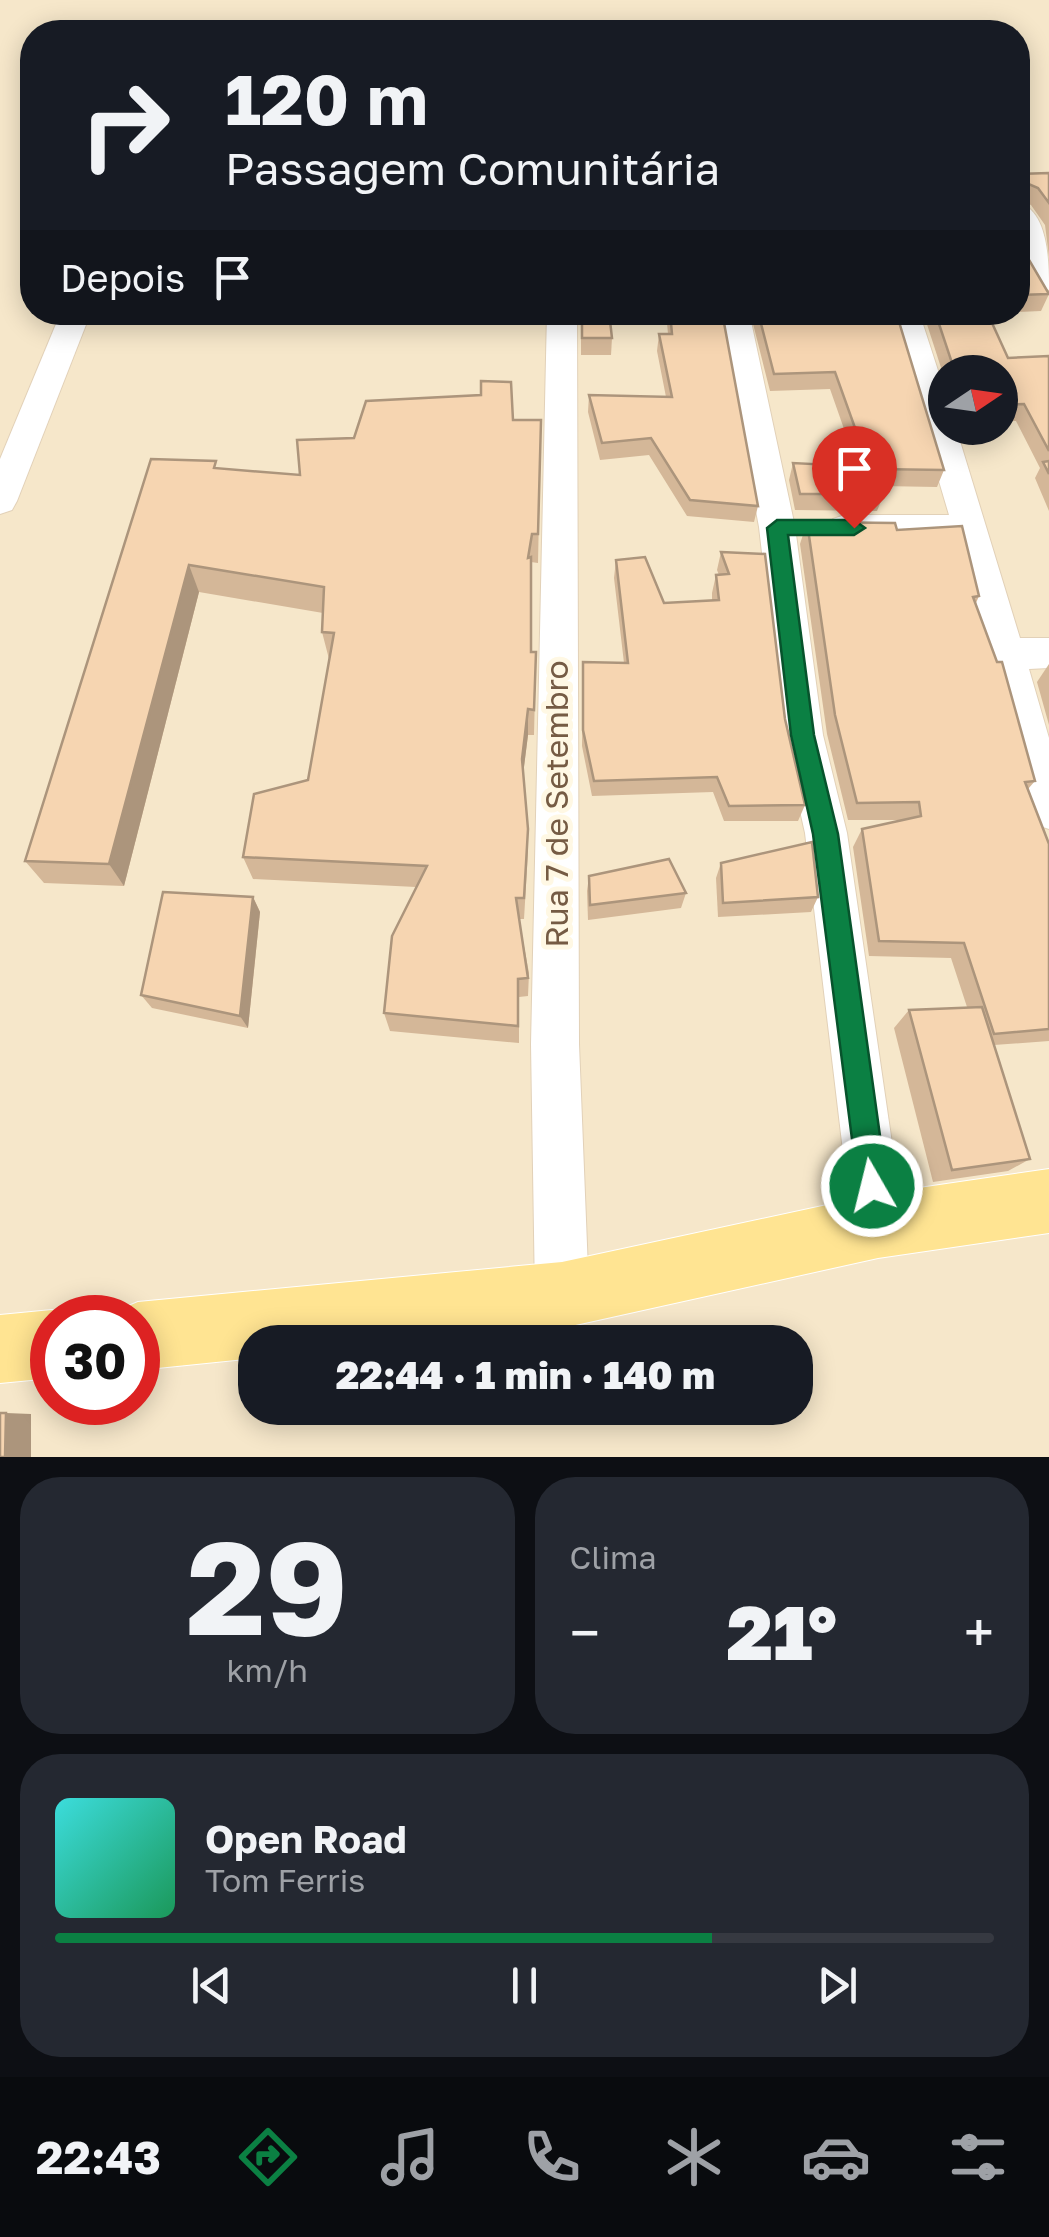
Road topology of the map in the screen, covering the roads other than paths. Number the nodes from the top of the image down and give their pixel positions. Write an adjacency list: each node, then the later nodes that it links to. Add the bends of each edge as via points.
1 (1030, 237): 2 (street)
2 (1049, 281)
3 (71, 325): 7 (street)
4 (562, 325): 15 (street, Rua 7 de Setembro, via 555,1044)
5 (737, 325): 8 (street)
6 (908, 325): 9 (street)
7 (0, 501)
8 (777, 528): 9 (street); 14 (street)
9 (970, 528): 11 (street)
10 (1049, 653): 11 (street)
11 (1004, 654): 12 (street)
12 (1049, 810)
13 (1049, 1201): 14 (main road)
14 (878, 1226): 15 (main road)
15 (562, 1295): 16 (main road)
16 (160, 1334)
17 (30, 1346): 18 (main road)
18 (0, 1349)

